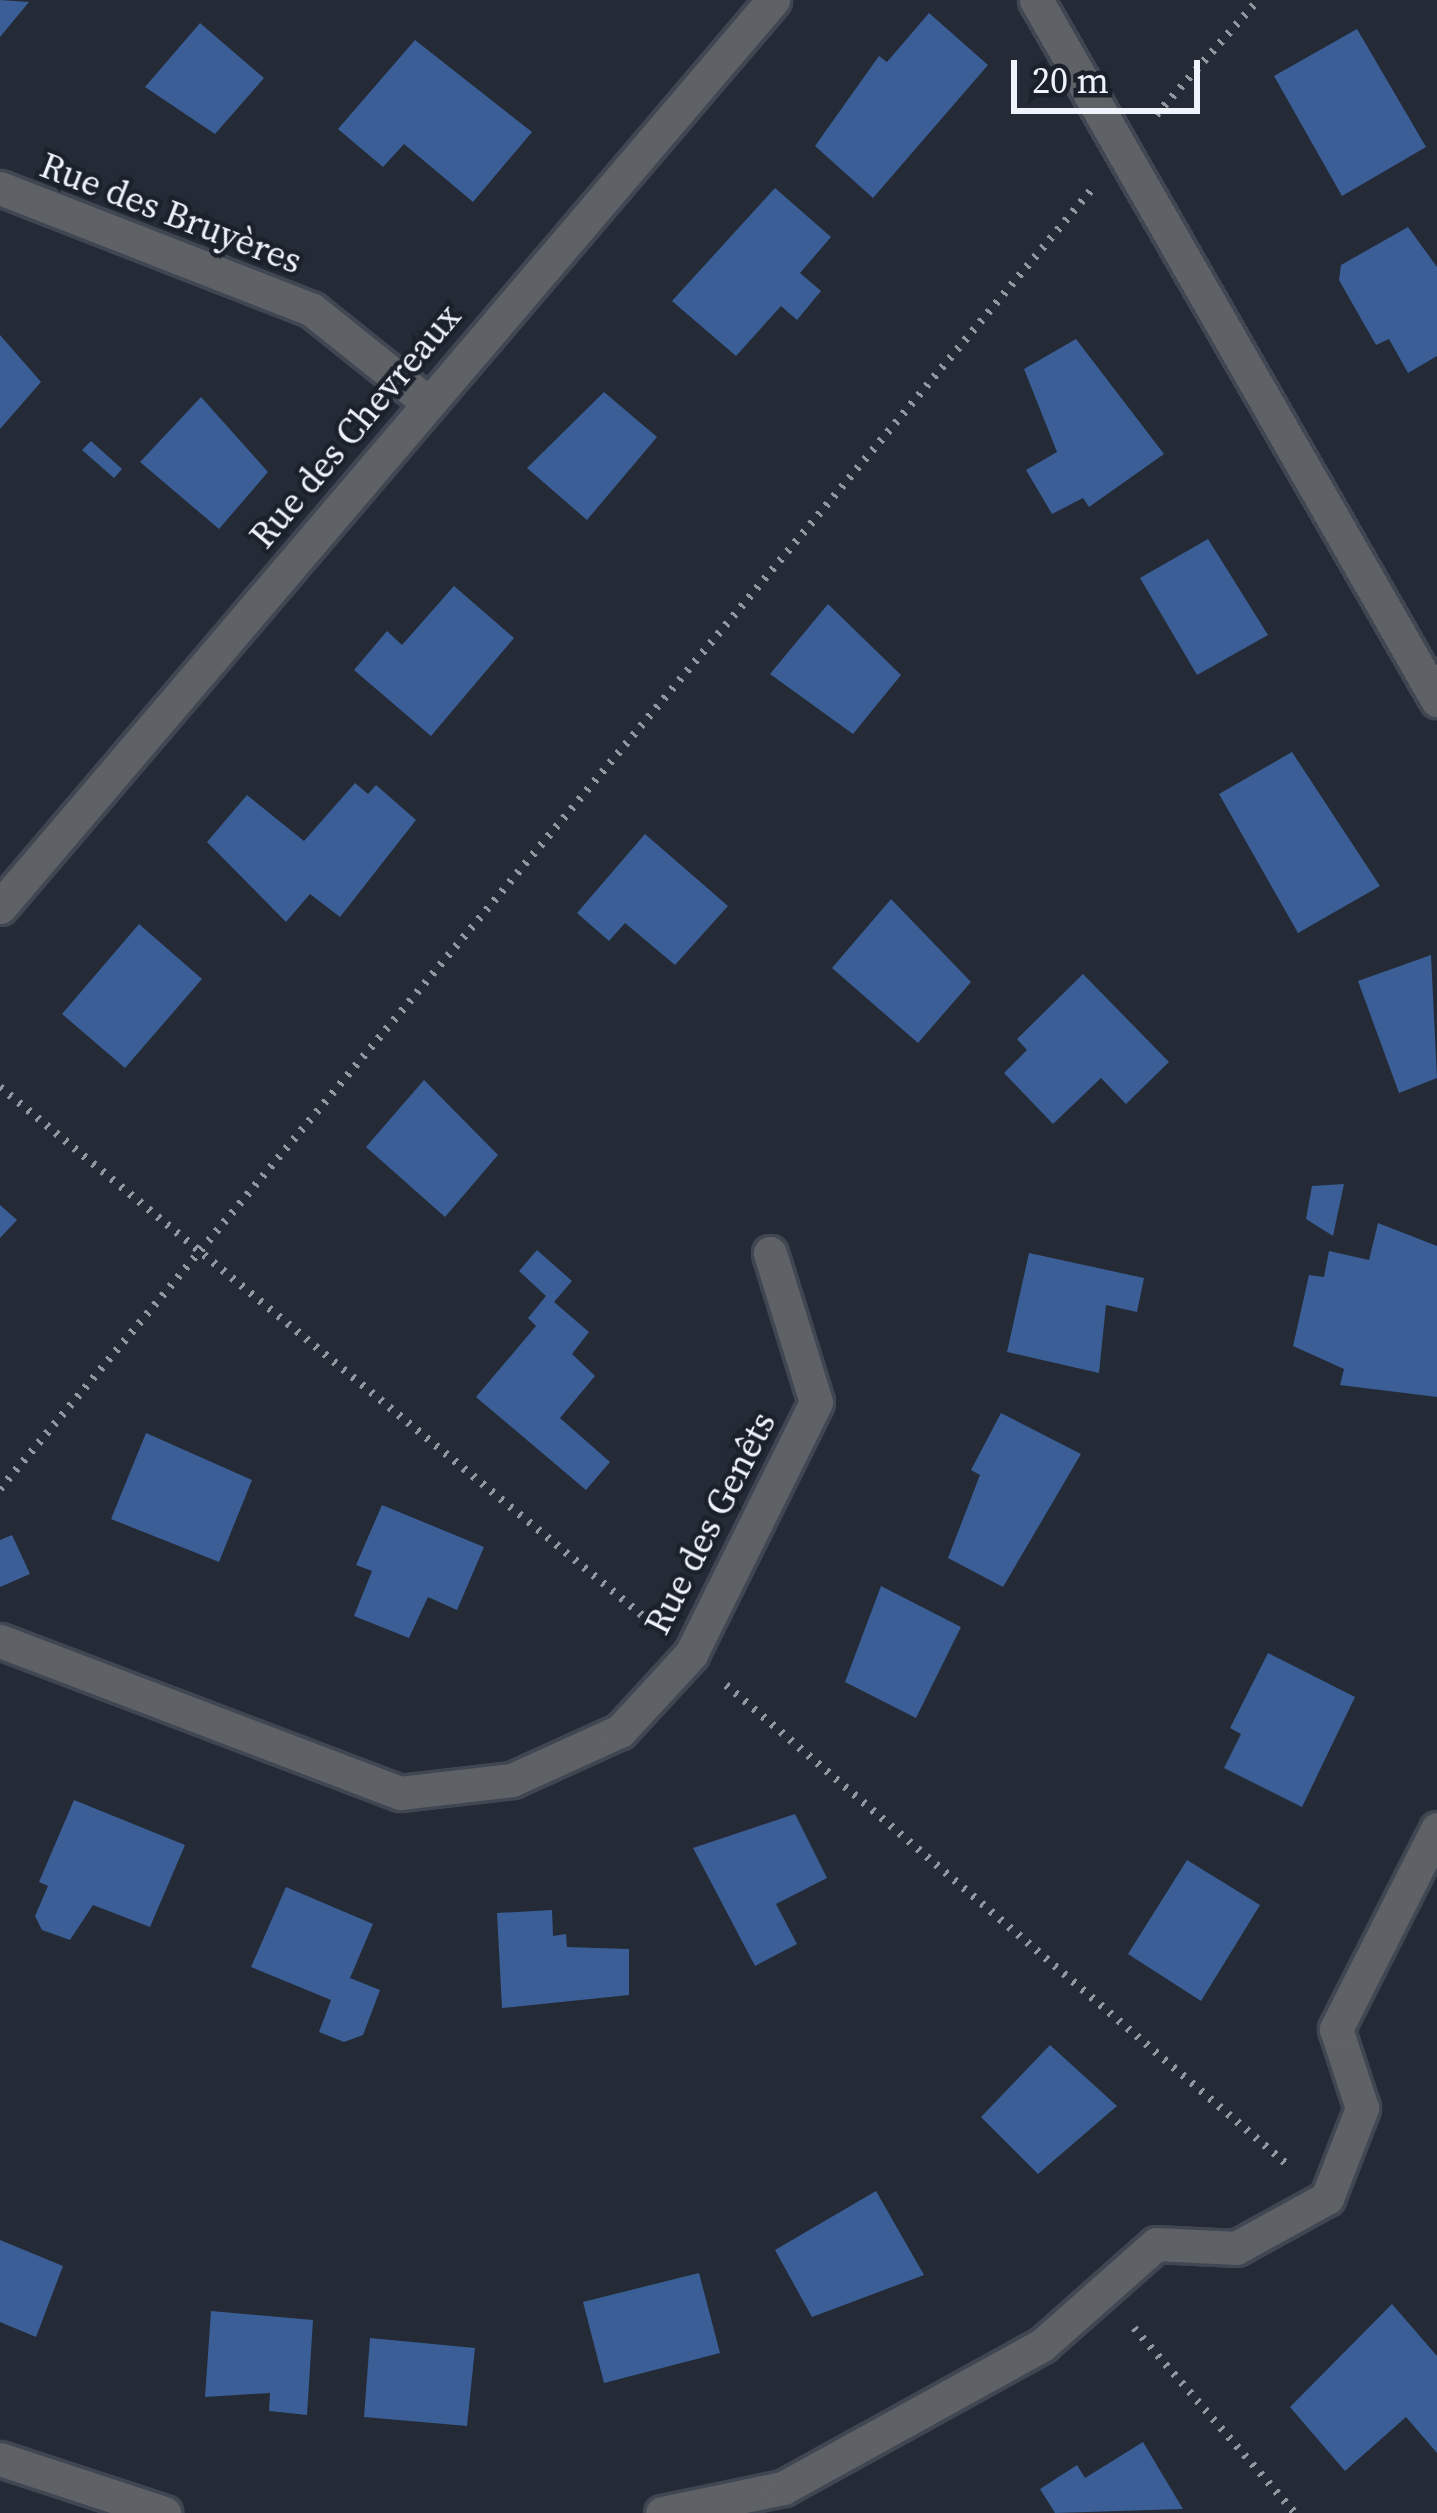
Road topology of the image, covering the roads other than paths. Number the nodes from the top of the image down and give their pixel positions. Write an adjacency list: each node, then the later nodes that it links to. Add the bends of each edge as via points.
1 (773, 0): 4 (street, Rue des Chevreaux)
2 (1036, 0): 5 (street)
3 (0, 188): 4 (street, Rue des Bruyères, via 311,310)
4 (426, 401): 6 (street, Rue des Chevreaux)
5 (1437, 700)
6 (0, 907)
7 (770, 1253): 8 (street, Rue des Genêts, via 816,1402 691,1654 620,1731 512,1780 400,1793)
8 (0, 1641)
9 (1437, 1829): 12 (street, via 1336,2029 1362,2108 1327,2198 1236,2248 1156,2244 1042,2345 782,2488)
10 (0, 2459): 11 (street)
11 (164, 2513)
12 (662, 2513)

